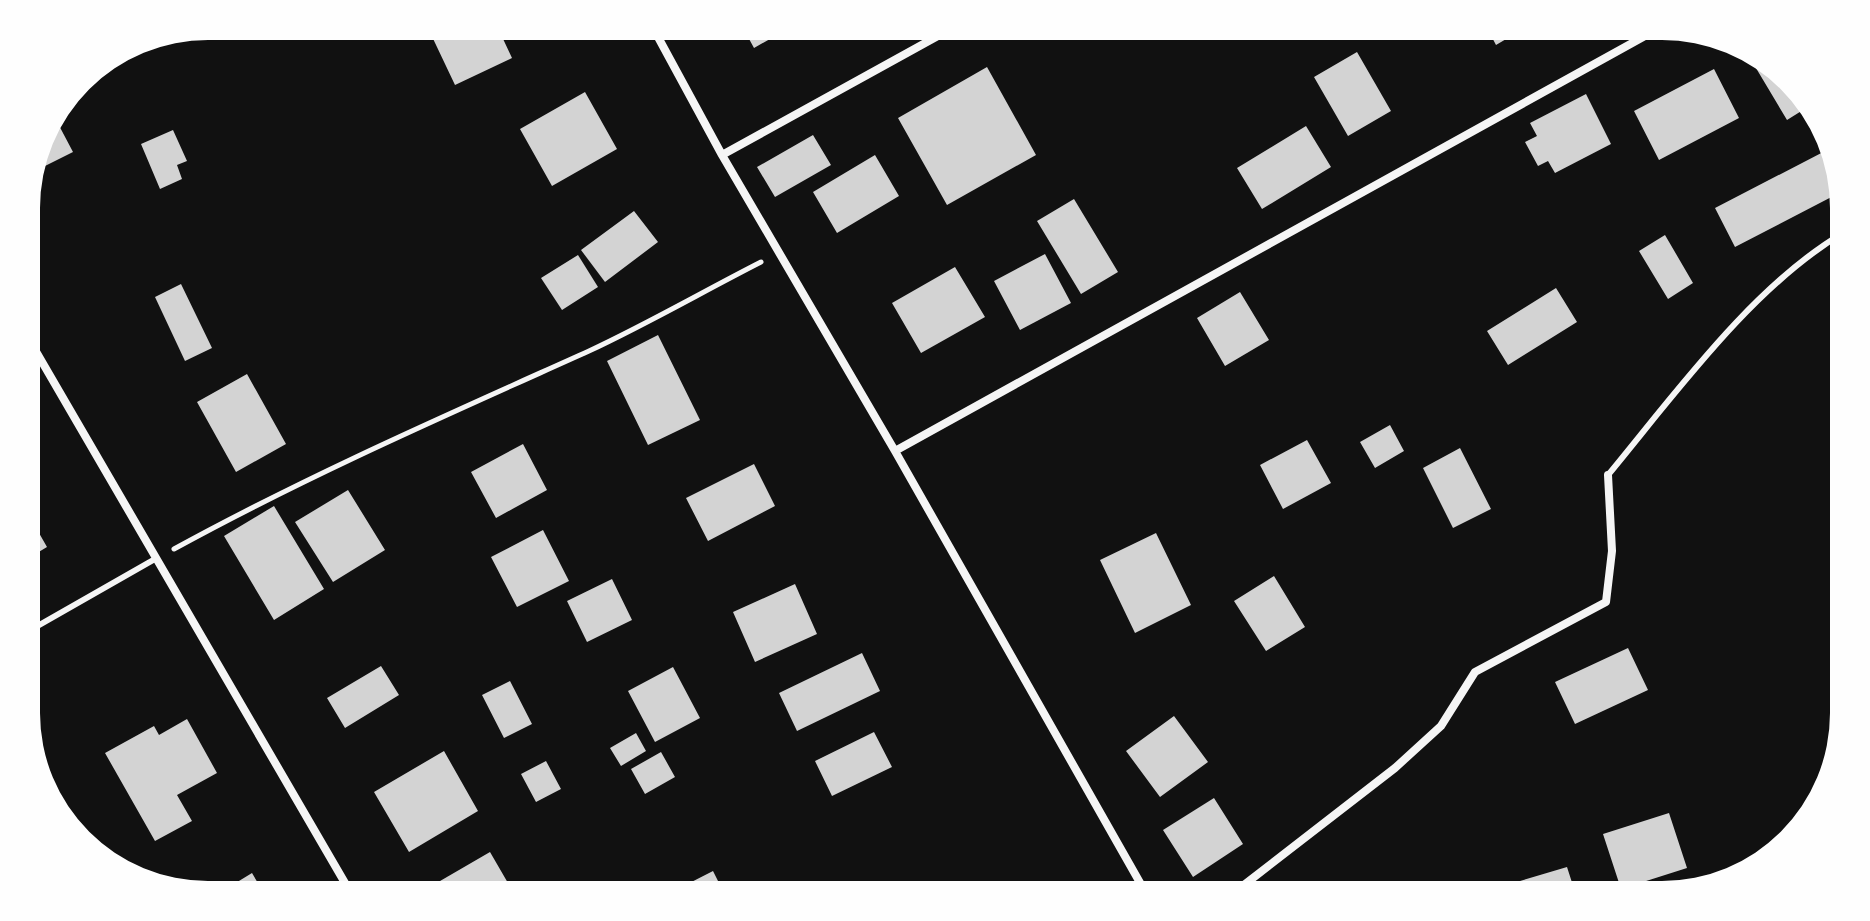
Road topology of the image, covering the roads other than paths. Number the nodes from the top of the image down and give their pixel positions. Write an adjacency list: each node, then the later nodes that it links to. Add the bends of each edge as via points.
1 (660, 40): 4 (street)
2 (931, 40): 4 (street)
3 (1638, 40): 7 (street)
4 (722, 155): 7 (street)
5 (1830, 241): 8 (lane, via 1778,281)
6 (40, 359): 9 (street)
7 (895, 451): 12 (street)
8 (1608, 475): 13 (street, via 1612,551 1606,602 1475,672 1441,726)
9 (155, 559): 10 (lane); 11 (street)
10 (40, 625)
11 (344, 881)
12 (1139, 881)
13 (1249, 881)

